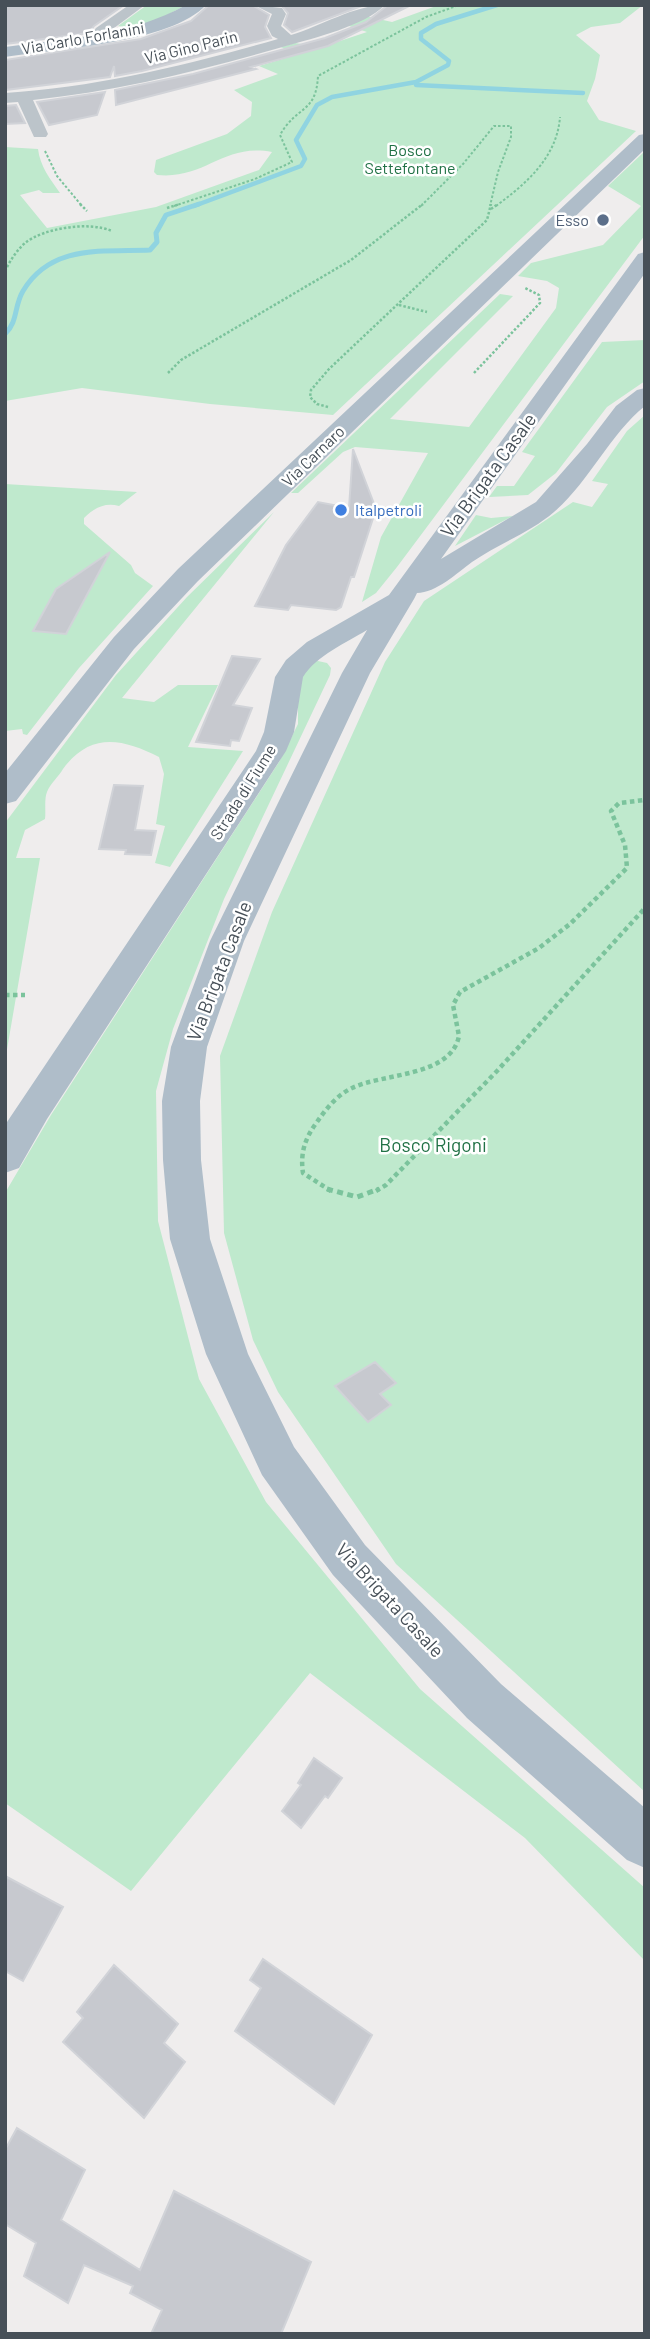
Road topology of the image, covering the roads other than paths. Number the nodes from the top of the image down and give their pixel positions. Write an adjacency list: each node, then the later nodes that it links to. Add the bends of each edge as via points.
1 (138, 5): 5 (street, via 101,31)
2 (198, 5): 5 (main road, Via Carlo Forlanini, via 159,24)
3 (261, 5): 6 (street, via 277,10 274,26)
4 (378, 5): 6 (street, Via Gino Parin)
5 (100, 38): 7 (main road, Via Carlo Forlanini)
6 (289, 40): 9 (street, Via Gino Parin, via 152,75)
7 (5, 52)
8 (5, 98): 9 (street, Via Gino Parin)
9 (24, 98): 10 (street)
10 (40, 134)
11 (645, 139): 20 (main road, Via Carnaro, via 188,575 124,643)
12 (645, 258): 15 (main road, Via Brigata Casale)
13 (645, 395): 14 (main road, Strada di Fiume, via 624,411)
14 (567, 483): 15 (main road, via 518,505); 16 (main road, Strada di Fiume, via 545,507)
15 (469, 501): 16 (main road, Via Brigata Casale)
16 (400, 599): 17 (main road); 18 (main road, Via Brigata Casale); 19 (main road, Strada di Fiume, via 324,630 288,652 271,682)
17 (304, 658): 18 (main road, via 331,659); 19 (main road, via 289,677)
18 (356, 673): 22 (main road, Via Brigata Casale, via 227,941 189,1047 181,1113 190,1239 227,1354 278,1461 349,1560 484,1701)
19 (282, 720): 21 (main road, Strada di Fiume, via 271,751)
20 (7, 788)
21 (5, 1158)
22 (645, 1842)

